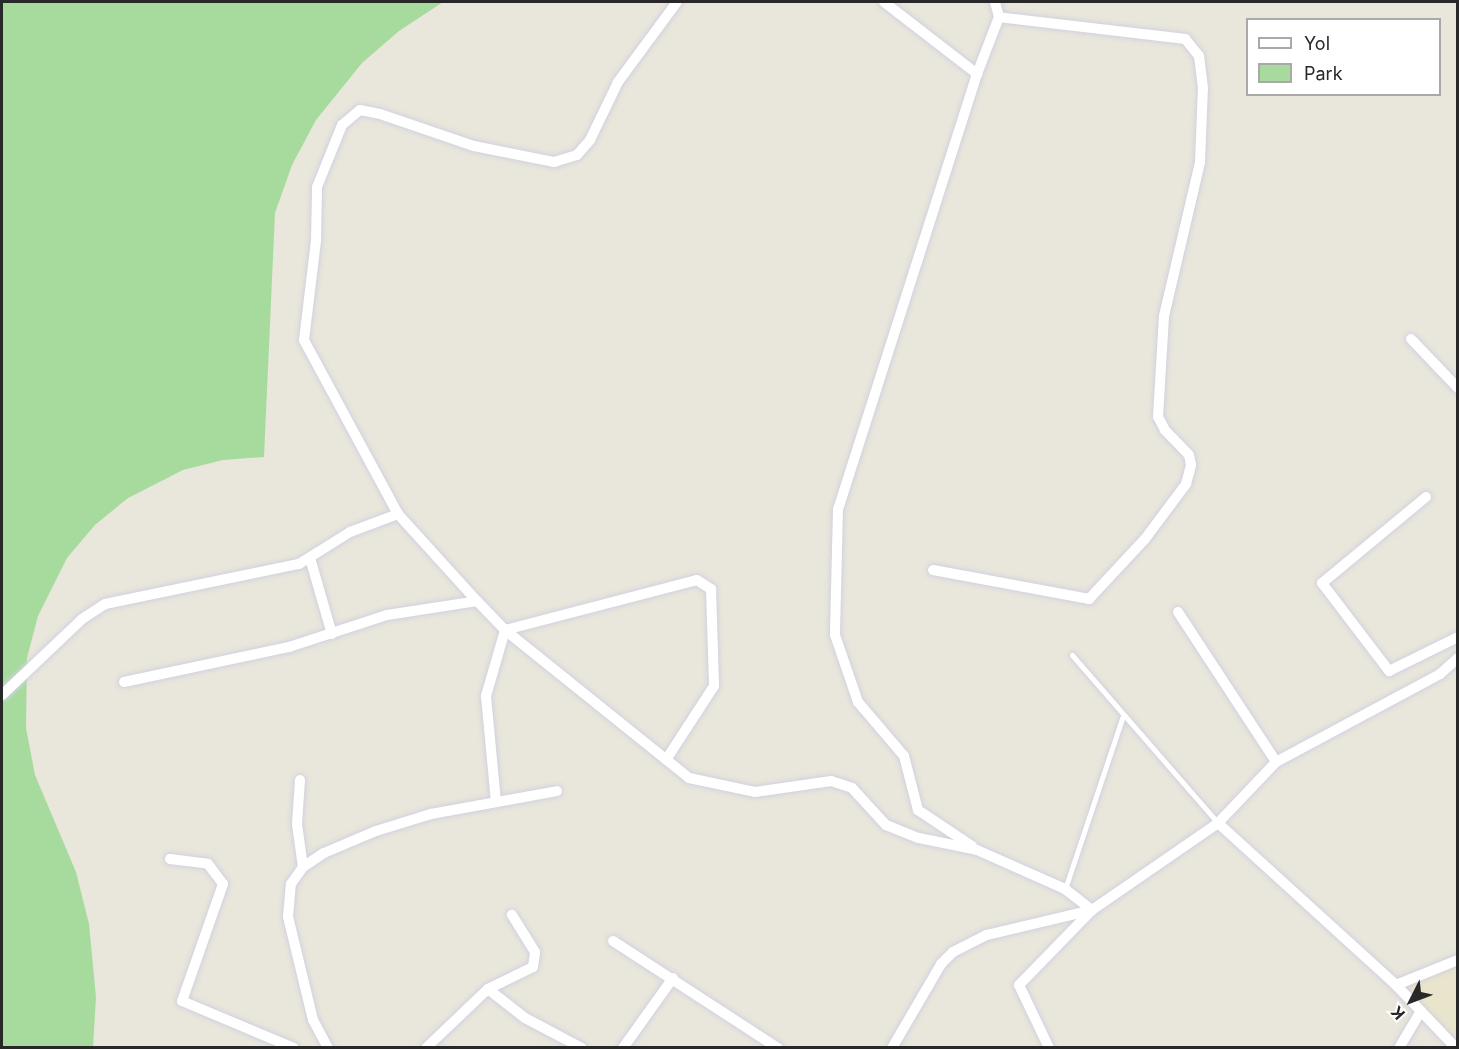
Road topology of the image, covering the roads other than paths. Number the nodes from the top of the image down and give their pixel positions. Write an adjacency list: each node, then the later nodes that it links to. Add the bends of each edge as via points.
1 (677, 2): 9 (street, via 618,81 590,140 577,155 554,162 474,146 360,110 342,125 317,187 316,241 304,340)
2 (884, 2): 5 (street)
3 (995, 2): 4 (street)
4 (999, 17): 5 (street); 11 (street, via 1185,39 1199,56 1203,88 1200,162 1164,316 1158,417 1189,456 1191,465 1186,484 1145,540 1089,599)
5 (977, 74): 28 (street, via 838,509 835,635 858,702 904,756 918,810)
6 (1411, 339): 7 (street)
7 (1458, 388)
8 (1426, 497): 16 (street, via 1322,582 1389,671)
9 (398, 514): 10 (street, via 350,532); 12 (street)
10 (310, 558): 15 (street); 20 (street, via 286,568 105,604 82,619)
11 (933, 570)
12 (477, 601): 14 (street); 15 (street, via 387,615)
13 (1178, 612): 23 (street)
14 (505, 630): 22 (street); 22 (street, via 689,580 705,583 711,588 714,686); 26 (street, via 486,696)
15 (332, 634): 19 (street, via 256,655)
16 (1458, 637)
17 (1072, 655): 21 (lane)
18 (1458, 658): 23 (street, via 1440,674)
19 (124, 682)
20 (2, 695)
21 (1123, 716): 27 (lane); 31 (lane)
22 (666, 760): 28 (street, via 688,778 755,792 831,781 852,788 886,825 919,838)
23 (1276, 762): 27 (street)
24 (300, 780): 30 (street, via 297,824)
25 (557, 791): 26 (street)
26 (496, 801): 30 (street, via 431,814 376,831 324,853)
27 (1218, 823): 32 (street); 37 (street)
28 (977, 850): 31 (street)
29 (170, 859): 40 (street, via 208,864 223,884 182,1001)
30 (303, 867): 41 (street, via 291,884 288,917 313,1020)
31 (1065, 889): 32 (street)
32 (1092, 910): 46 (street, via 966,943 941,964); 47 (street, via 1019,986)
33 (512, 915): 38 (street, via 535,952 535,962 525,974)
34 (613, 941): 36 (street)
35 (1458, 960): 37 (street)
36 (673, 978): 44 (street); 45 (street)
37 (1396, 985): 39 (street)
38 (488, 989): 42 (street); 43 (street, via 525,1018)
39 (1421, 1011): 48 (street); 49 (street)
40 (294, 1047)
41 (328, 1047)
42 (426, 1047)
43 (582, 1047)
44 (623, 1047)
45 (778, 1047)
46 (892, 1047)
47 (1049, 1047)
48 (1399, 1047)
49 (1456, 1047)

